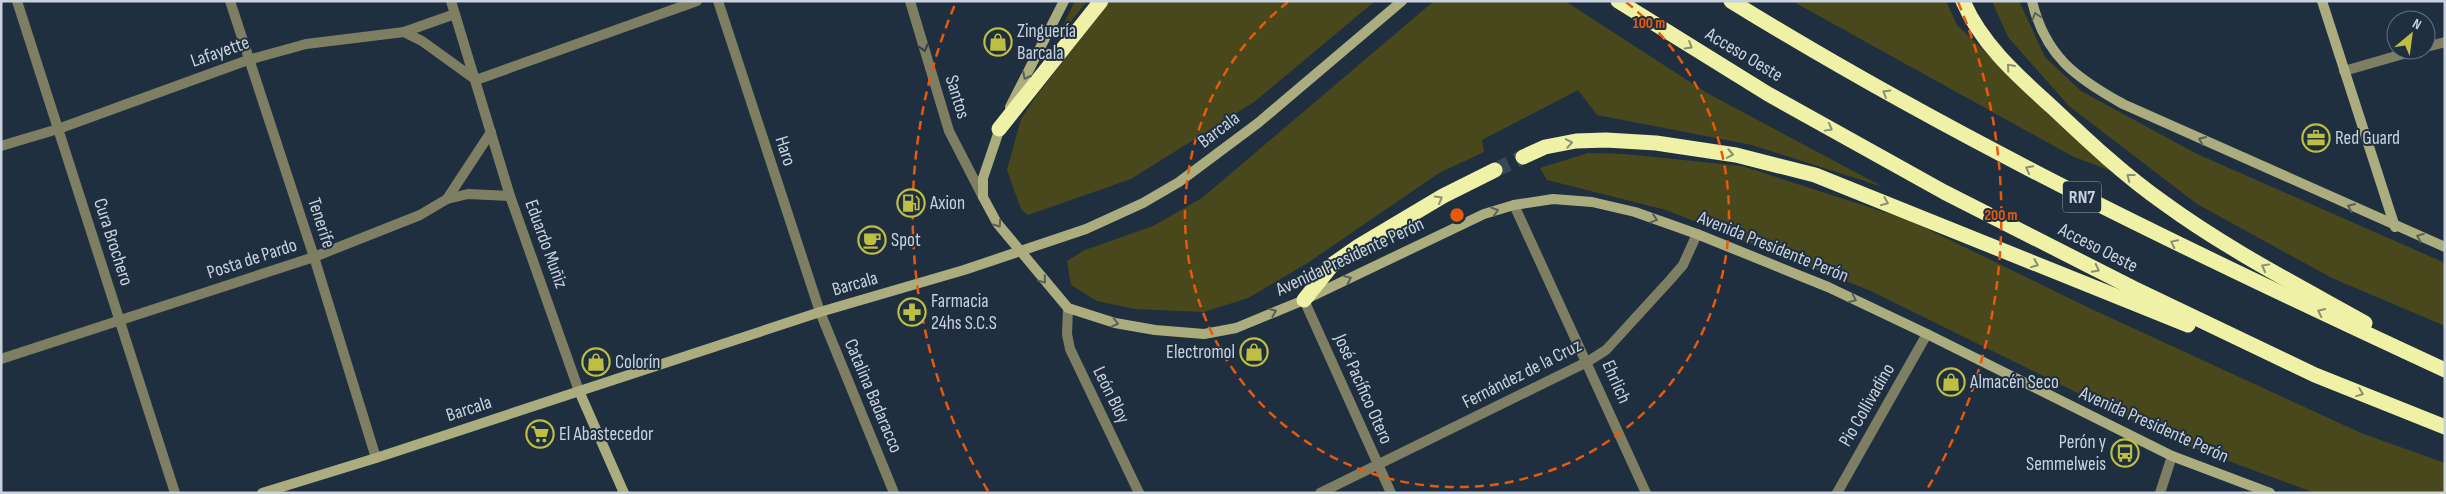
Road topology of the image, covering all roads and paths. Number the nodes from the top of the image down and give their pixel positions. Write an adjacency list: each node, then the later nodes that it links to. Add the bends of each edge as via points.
1 (17, 1): 21 (street, Cura Brochero)
2 (230, 1): 18 (street, Tenerife)
3 (451, 1): 15 (street, Eduardo Muñiz)
4 (697, 1): 20 (street)
5 (718, 1): 38 (street, Haro)
6 (910, 1): 28 (street, Santos, one-way to 28, via 949,132)
7 (1064, 1): 22 (street, one-way to 22)
8 (1100, 1): 22 (highway)
9 (1402, 1): 34 (street, Barcala, via 1258,123 1179,182 1143,203 1086,229)
10 (1618, 1): 44 (highway, Acceso Oeste, one-way to 44, via 1768,94 1944,192)
11 (1731, 1): 43 (highway, Acceso Oeste / RN7, one-way to 11, via 2091,202 1894,97)
12 (1963, 1): 43 (highway, one-way to 12, via 2227,245 2164,203 2113,163 2017,75 1984,37)
13 (2032, 1): 31 (street, one-way to 13, via 2090,86 2052,52)
14 (2322, 1): 19 (street)
15 (455, 14): 16 (street, Lafayette); 20 (street, Eduardo Muñiz)
16 (404, 32): 18 (street, Lafayette, via 306,44); 20 (street)
17 (2386, 59): 19 (street)
18 (248, 60): 21 (street, Lafayette); 35 (street, Tenerife)
19 (2344, 72): 31 (street)
20 (476, 80): 23 (street, Eduardo Muñiz)
21 (58, 129): 24 (street, Lafayette); 39 (street, Cura Brochero)
22 (999, 129): 28 (street, via 986,167)
23 (492, 132): 27 (street, Eduardo Muñiz); 29 (street)
24 (1, 146)
25 (1522, 157): 44 (highway, one-way to 44, via 1545,147 1576,141 1656,143 1736,155 1815,175)
26 (1495, 170): 36 (highway, one-way to 26, via 1333,264 1358,246)
27 (510, 196): 29 (street, Posta de Pardo, via 468,194); 45 (street, Eduardo Muñiz)
28 (983, 197): 34 (street, one-way to 34, via 997,223)
29 (447, 199): 35 (street, Posta de Pardo, via 420,215)
30 (1514, 205): 32 (street, Avenida Presidente Perón, one-way to 32, via 1553,199 1592,202 1635,212); 36 (street, Avenida Presidente Perón, one-way to 30, via 1484,214); 42 (street, Ehrlich)
31 (2395, 227): 33 (street, one-way to 31)
32 (1697, 234): 40 (street, Avenida Presidente Perón, one-way to 40, via 1828,287); 42 (street, Fernández de la Cruz, via 1682,265 1670,280 1606,350)
33 (2445, 248)
34 (1020, 250): 37 (street, one-way to 37); 38 (street, Barcala, via 964,270)
35 (314, 257): 39 (street, Posta de Pardo); 48 (street, Tenerife)
36 (1304, 300): 37 (street, Avenida Presidente Perón, one-way to 36, via 1115,323 1204,334 1236,328); 49 (street, José Pacífico Otero)
37 (1068, 308): 54 (street, León Bloy, via 1070,349)
38 (820, 312): 45 (street, Barcala); 53 (street, Catalina Badaracco)
39 (120, 321): 41 (street, Posta de Pardo); 50 (street, Cura Brochero)
40 (1927, 334): 47 (street, Avenida Presidente Perón); 58 (street, Pio Collivadino)
41 (1, 360)
42 (1587, 362): 49 (street, Fernández de la Cruz); 57 (street, Ehrlich)
43 (2445, 369)
44 (2315, 375): 46 (highway, Acceso Oeste, one-way to 46)
45 (579, 391): 48 (street, Barcala); 52 (street, Eduardo Muñiz)
46 (2445, 427)
47 (2172, 456): 59 (street); 60 (street, Avenida Presidente Perón)
48 (376, 458): 51 (street, Barcala)
49 (1378, 466): 55 (street, Fernández de la Cruz); 56 (street, José Pacífico Otero)
50 (175, 493)
51 (262, 493)
52 (624, 493)
53 (894, 493)
54 (1139, 493)
55 (1320, 493)
56 (1391, 493)
57 (1646, 493)
58 (1837, 493)
59 (2160, 493)
60 (2270, 493)

